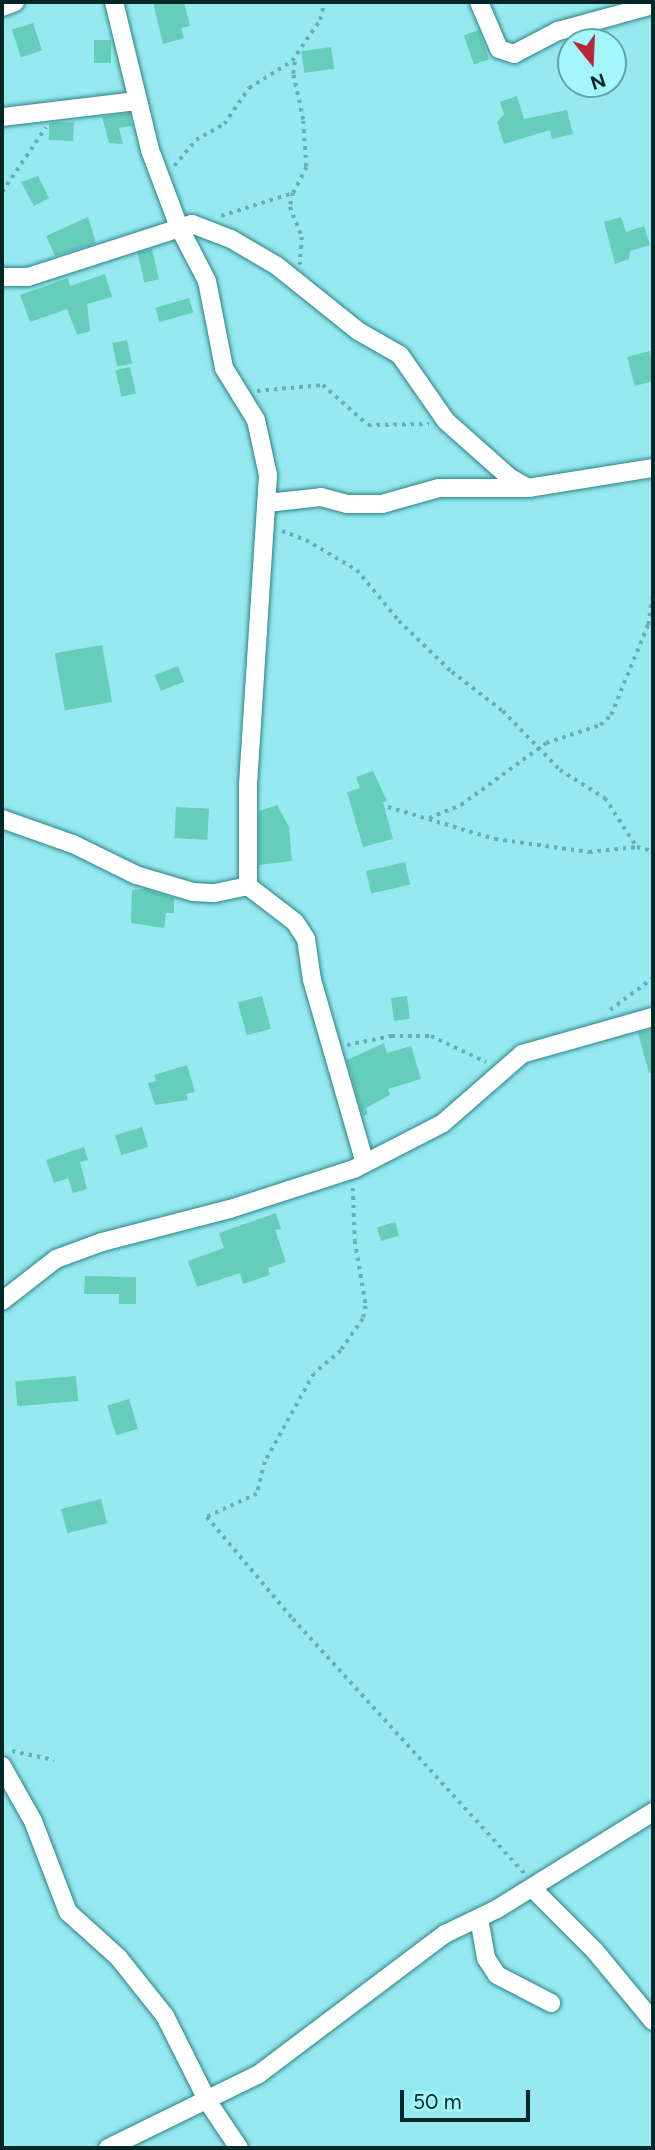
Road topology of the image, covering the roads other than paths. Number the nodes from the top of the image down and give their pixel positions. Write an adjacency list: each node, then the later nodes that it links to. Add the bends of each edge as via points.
1 (16, 2): 5 (street)
2 (114, 2): 6 (street)
3 (479, 2): 4 (street, via 499,49 514,54 558,32)
4 (653, 5)
5 (2, 7)
6 (136, 101): 7 (street); 8 (street, via 165,193)
7 (2, 117)
8 (185, 225): 9 (street, via 28,277); 11 (street, via 253,251 358,331 400,355 434,407 458,432); 12 (street, via 207,281 224,368 261,438 268,475)
9 (2, 277)
10 (653, 468): 11 (street)
11 (528, 488): 12 (street, via 439,488 382,504 347,504 321,497)
12 (266, 511): 14 (street, via 248,785)
13 (2, 820): 14 (street, via 73,844 136,875 193,892)
14 (248, 886): 16 (street, via 300,928 335,1050)
15 (653, 1017): 16 (street, via 551,1043 509,1063 443,1123)
16 (359, 1164): 17 (street, via 230,1209 102,1242 57,1259)
17 (2, 1301)
18 (2, 1766): 24 (street, via 33,1821 68,1912 118,1957 164,2016)
19 (653, 1812): 20 (street)
20 (534, 1887): 21 (street); 23 (street)
21 (479, 1918): 22 (street, via 486,1958 497,1975); 24 (street, via 427,1947 260,2074)
22 (551, 2003)
23 (653, 2021)
24 (208, 2102): 25 (street); 27 (street)
25 (127, 2144): 26 (street)
26 (108, 2148)
27 (239, 2148)

